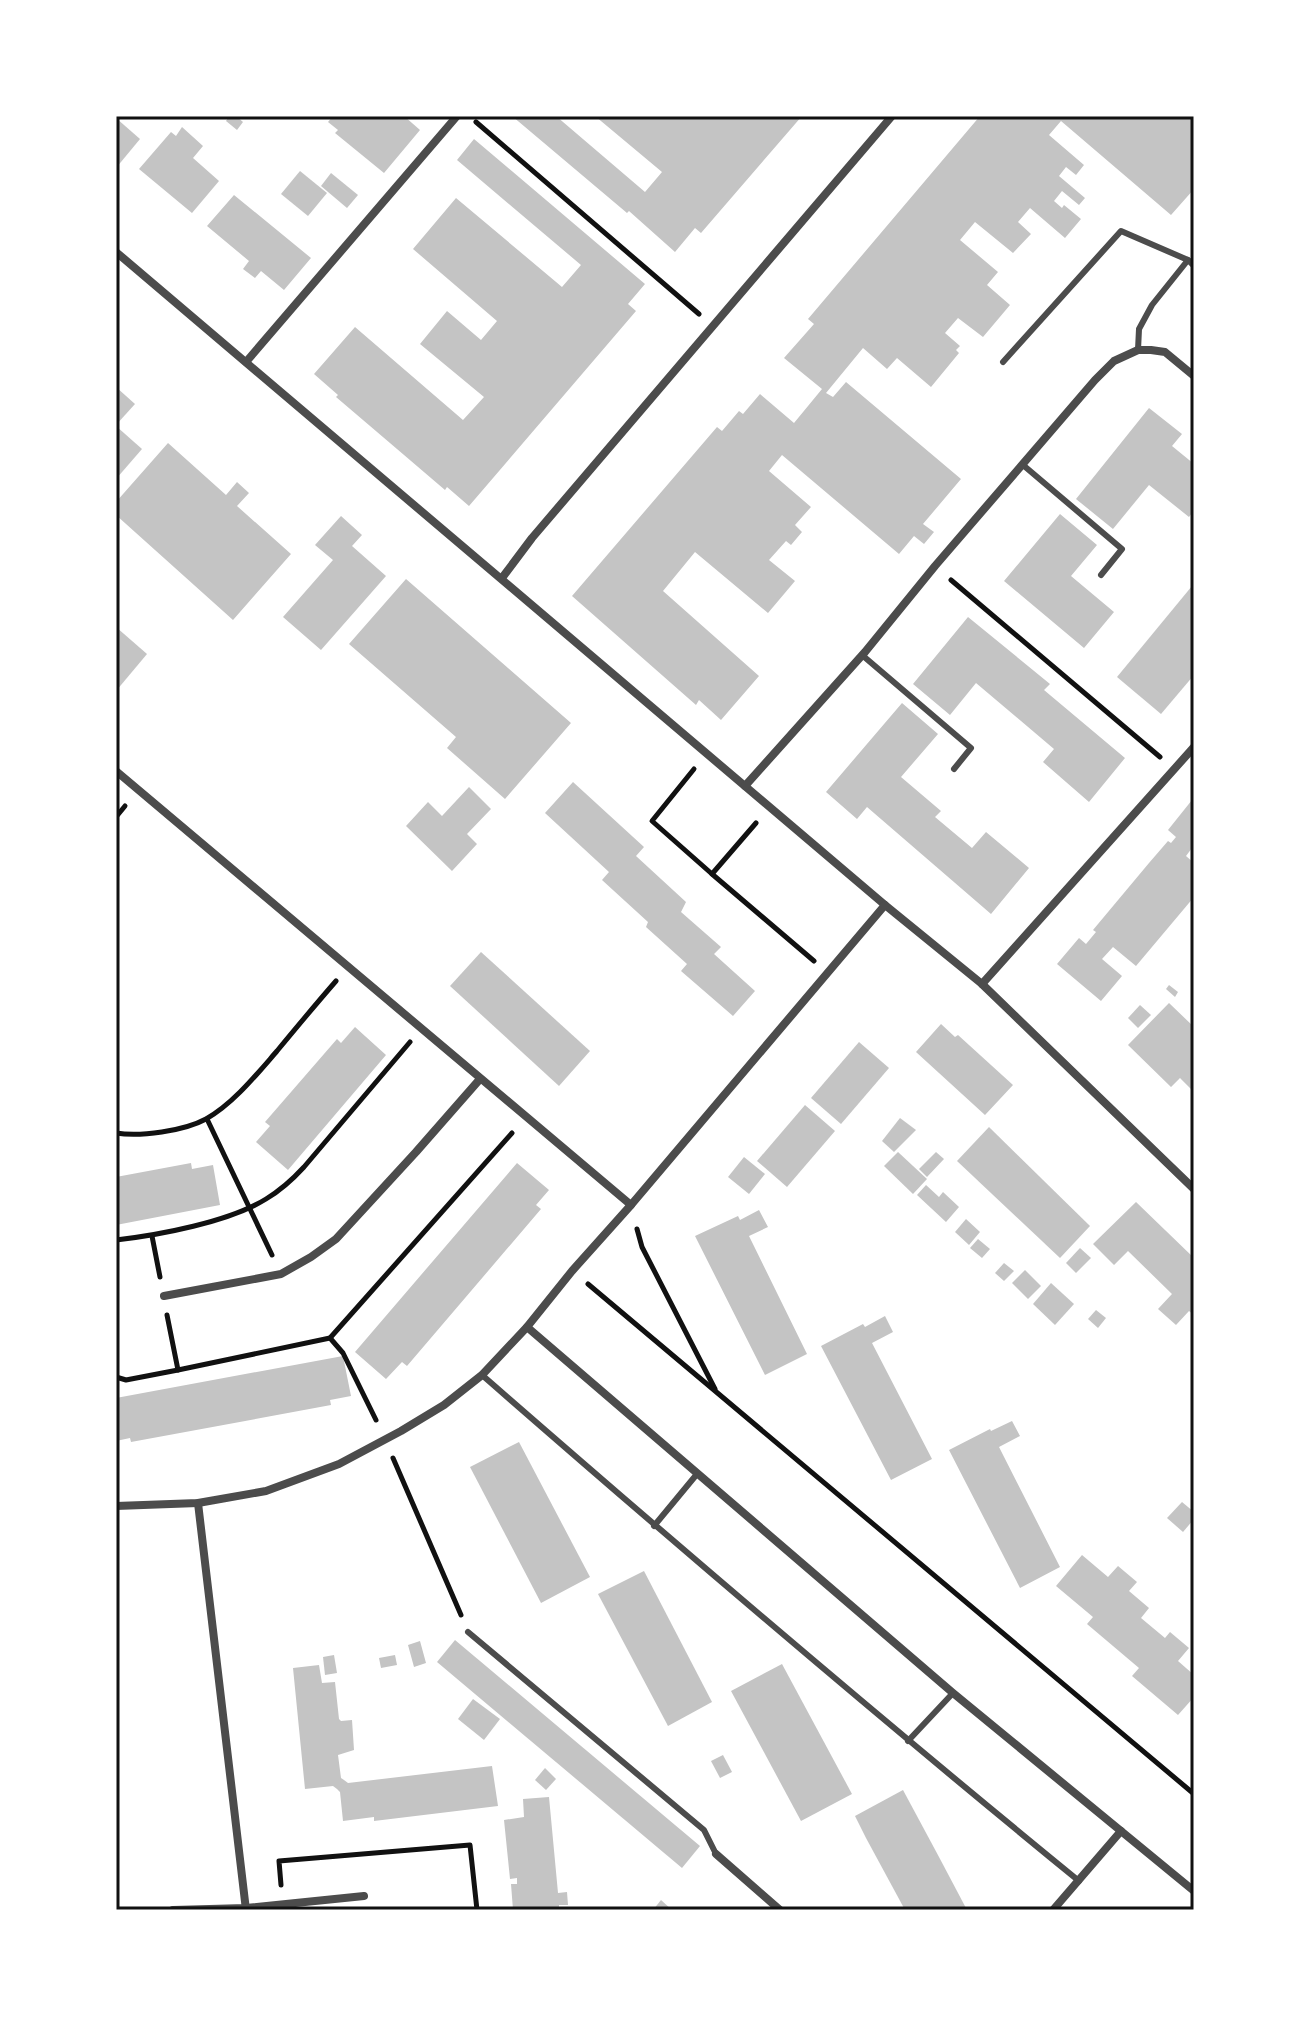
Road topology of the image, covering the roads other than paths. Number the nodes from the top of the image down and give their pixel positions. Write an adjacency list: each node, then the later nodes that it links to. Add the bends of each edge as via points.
1 (457, 116): 6 (street)
2 (892, 116): 11 (street)
3 (116, 252): 6 (street)
4 (1191, 263): 5 (lane, via 1152,305 1139,329); 7 (lane, via 1121,231)
5 (1138, 350): 8 (street, via 1165,352); 9 (street, via 1114,361)
6 (246, 362): 11 (street)
7 (1003, 362)
8 (1194, 376)
9 (1023, 465): 10 (lane, via 1122,549); 12 (street)
10 (1101, 575)
11 (502, 578): 16 (street)
12 (862, 655): 14 (lane, via 971,748); 16 (street)
13 (1194, 747): 18 (street)
14 (954, 769)
15 (116, 771): 19 (street)
16 (745, 786): 17 (street)
17 (885, 905): 18 (street); 21 (street)
18 (982, 984): 20 (street)
19 (480, 1079): 21 (street); 22 (street, via 336,1239 311,1257 281,1274)
20 (1194, 1189)
21 (631, 1205): 23 (street)
22 (164, 1296)
23 (527, 1327): 24 (street); 25 (street)
24 (482, 1375): 26 (street, via 444,1405 339,1464 266,1491); 28 (lane)
25 (697, 1474): 28 (lane); 30 (street)
26 (198, 1503): 27 (street); 37 (street)
27 (116, 1506)
28 (654, 1526): 31 (lane)
29 (468, 1632): 33 (lane, via 704,1830)
30 (953, 1693): 31 (lane); 32 (street)
31 (908, 1741): 34 (lane)
32 (1121, 1831): 34 (street); 35 (street)
33 (716, 1854): 39 (street)
34 (1079, 1881): 40 (street)
35 (1194, 1891)
36 (364, 1896): 37 (street)
37 (246, 1909): 38 (street)
38 (173, 1910)
39 (780, 1910)
40 (1053, 1910)

